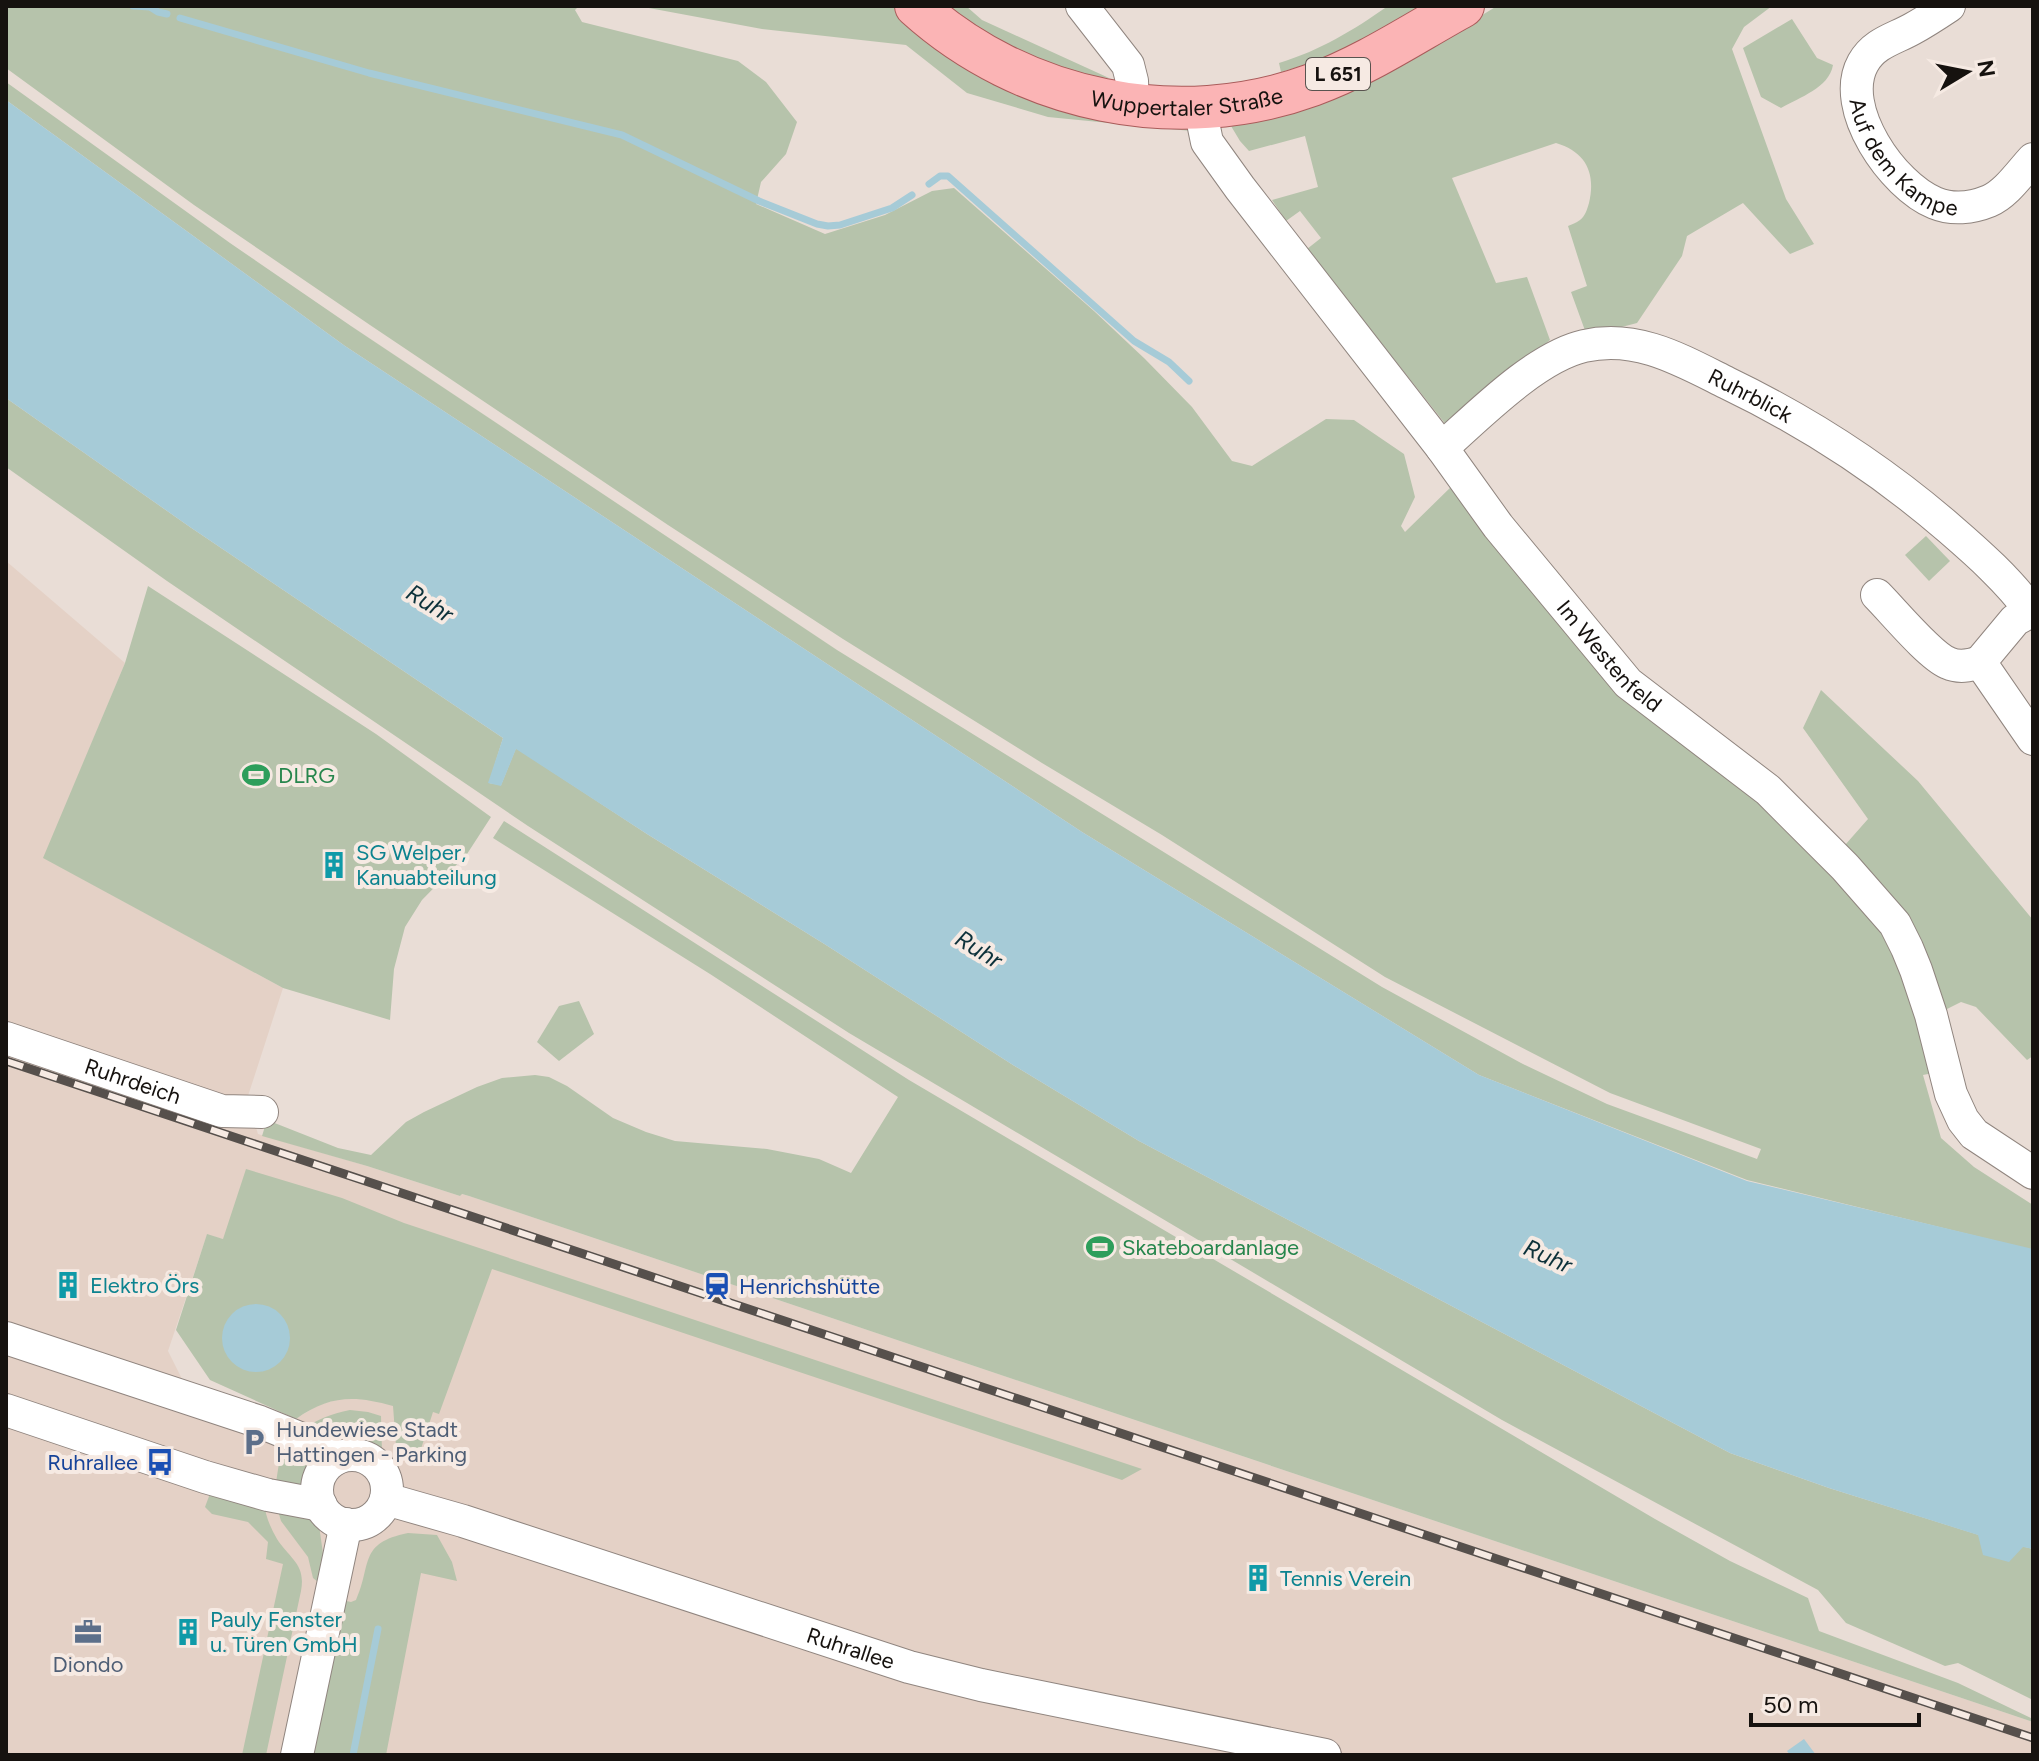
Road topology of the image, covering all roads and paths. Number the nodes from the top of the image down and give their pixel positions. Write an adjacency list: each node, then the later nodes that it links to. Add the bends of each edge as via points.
1 (916, 6): 5 (main road, Wuppertaler Straße / L 651, via 969,48 1009,68 1049,85)
2 (1082, 6): 5 (street, via 1128,65)
3 (1463, 6): 6 (main road, Wuppertaler Straße / L 651, via 1315,84)
4 (1949, 6): 7 (street, Auf dem Kampe, via 1889,38 1864,61 1857,75 1858,103 1867,128 1892,171 1923,197 1944,206 1994,199)
5 (1133, 105): 6 (main road, Wuppertaler Straße / L 651)
6 (1200, 108): 8 (street, Im Westenfeld, via 1207,142)
7 (2033, 159)
8 (1442, 448): 10 (street, Ruhrblick, via 1525,377 1561,354 1609,342 1649,347 1750,394 1852,454 1914,498 1982,557); 15 (street, Im Westenfeld, via 1498,526 1628,683 1768,790 1895,924 1916,970 1963,1120 1974,1134)
9 (1877, 595): 11 (street, via 1947,663)
10 (2032, 610): 11 (street, Ruhrblick, via 2015,620)
11 (1980, 662): 12 (street)
12 (2033, 739)
13 (6, 1038): 14 (street, Ruhrdeich, via 222,1111)
14 (262, 1112)
15 (2033, 1173)
16 (6, 1338): 18 (street, via 260,1422)
17 (6, 1410): 20 (street)
18 (337, 1458): 19 (street, via 364,1457 376,1464 384,1475); 20 (street, via 317,1485 318,1496)
19 (386, 1499): 20 (street, via 378,1513 358,1524); 22 (street, Ruhrallee, via 909,1667)
20 (333, 1515): 21 (street)
21 (297, 1755)
22 (1325, 1755)

